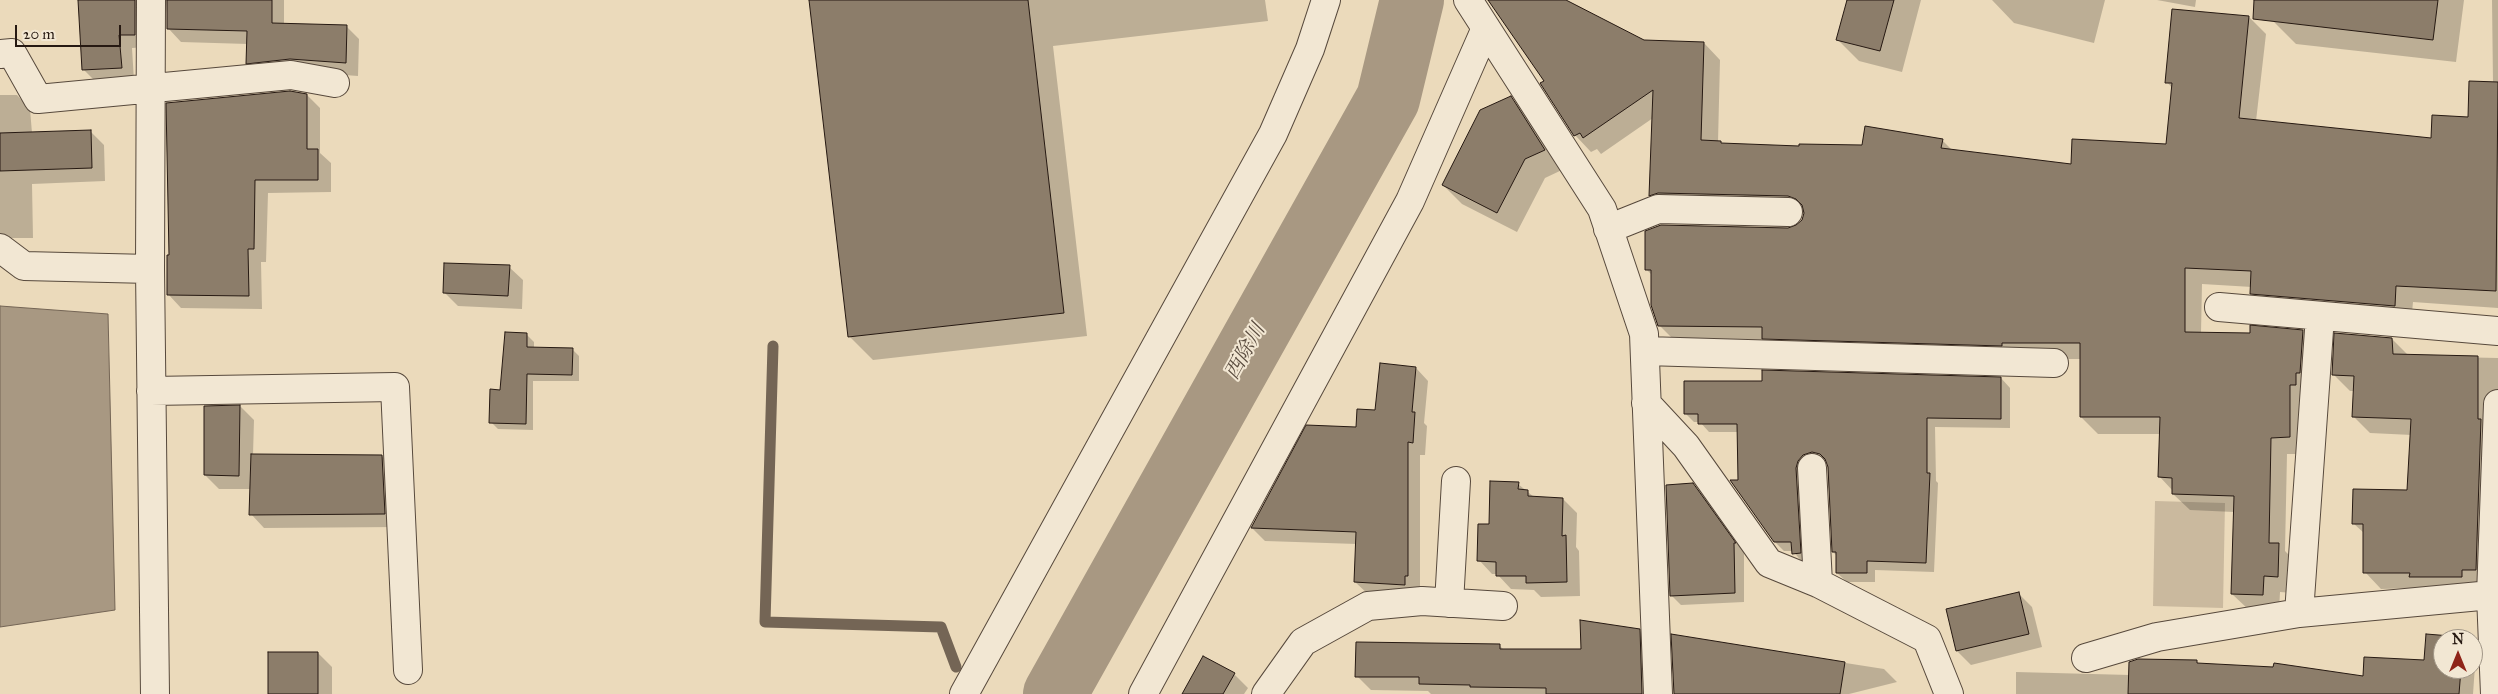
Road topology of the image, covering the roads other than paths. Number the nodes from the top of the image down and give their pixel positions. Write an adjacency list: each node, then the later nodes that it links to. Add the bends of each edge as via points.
1 (151, 0): 6 (street)
2 (1326, 0): 29 (street, via 1310,49 1273,134)
3 (1477, 14): 8 (street, via 1602,209); 30 (street, via 1410,201)
4 (0, 54): 6 (street, via 12,53 38,99)
5 (335, 83): 6 (street, via 291,75)
6 (152, 89): 10 (street)
7 (1788, 212): 8 (street, via 1658,209)
8 (1608, 229): 14 (street, via 1644,334)
9 (0, 248): 10 (street, via 24,266)
10 (150, 269): 16 (street)
11 (2219, 307): 12 (street)
12 (2320, 316): 13 (street); 25 (street)
13 (2498, 331)
14 (1644, 351): 15 (street); 17 (street)
15 (2054, 363)
16 (152, 391): 27 (street, via 395,386); 28 (street)
17 (1646, 403): 21 (street, via 1686,446 1769,563); 32 (street)
18 (2498, 404): 22 (street)
19 (1812, 468): 21 (street)
20 (1456, 480): 23 (street)
21 (1818, 583): 33 (street, via 1927,639)
22 (2490, 595): 25 (street); 34 (street)
23 (1449, 603): 24 (street); 31 (street, via 1422,601 1368,606 1303,642)
24 (1503, 606)
25 (2299, 613): 26 (street, via 2157,637)
26 (2086, 658)
27 (408, 670)
28 (155, 694)
29 (964, 694)
30 (1144, 694)
31 (1266, 694)
32 (1658, 694)
33 (1949, 694)
34 (2495, 694)

